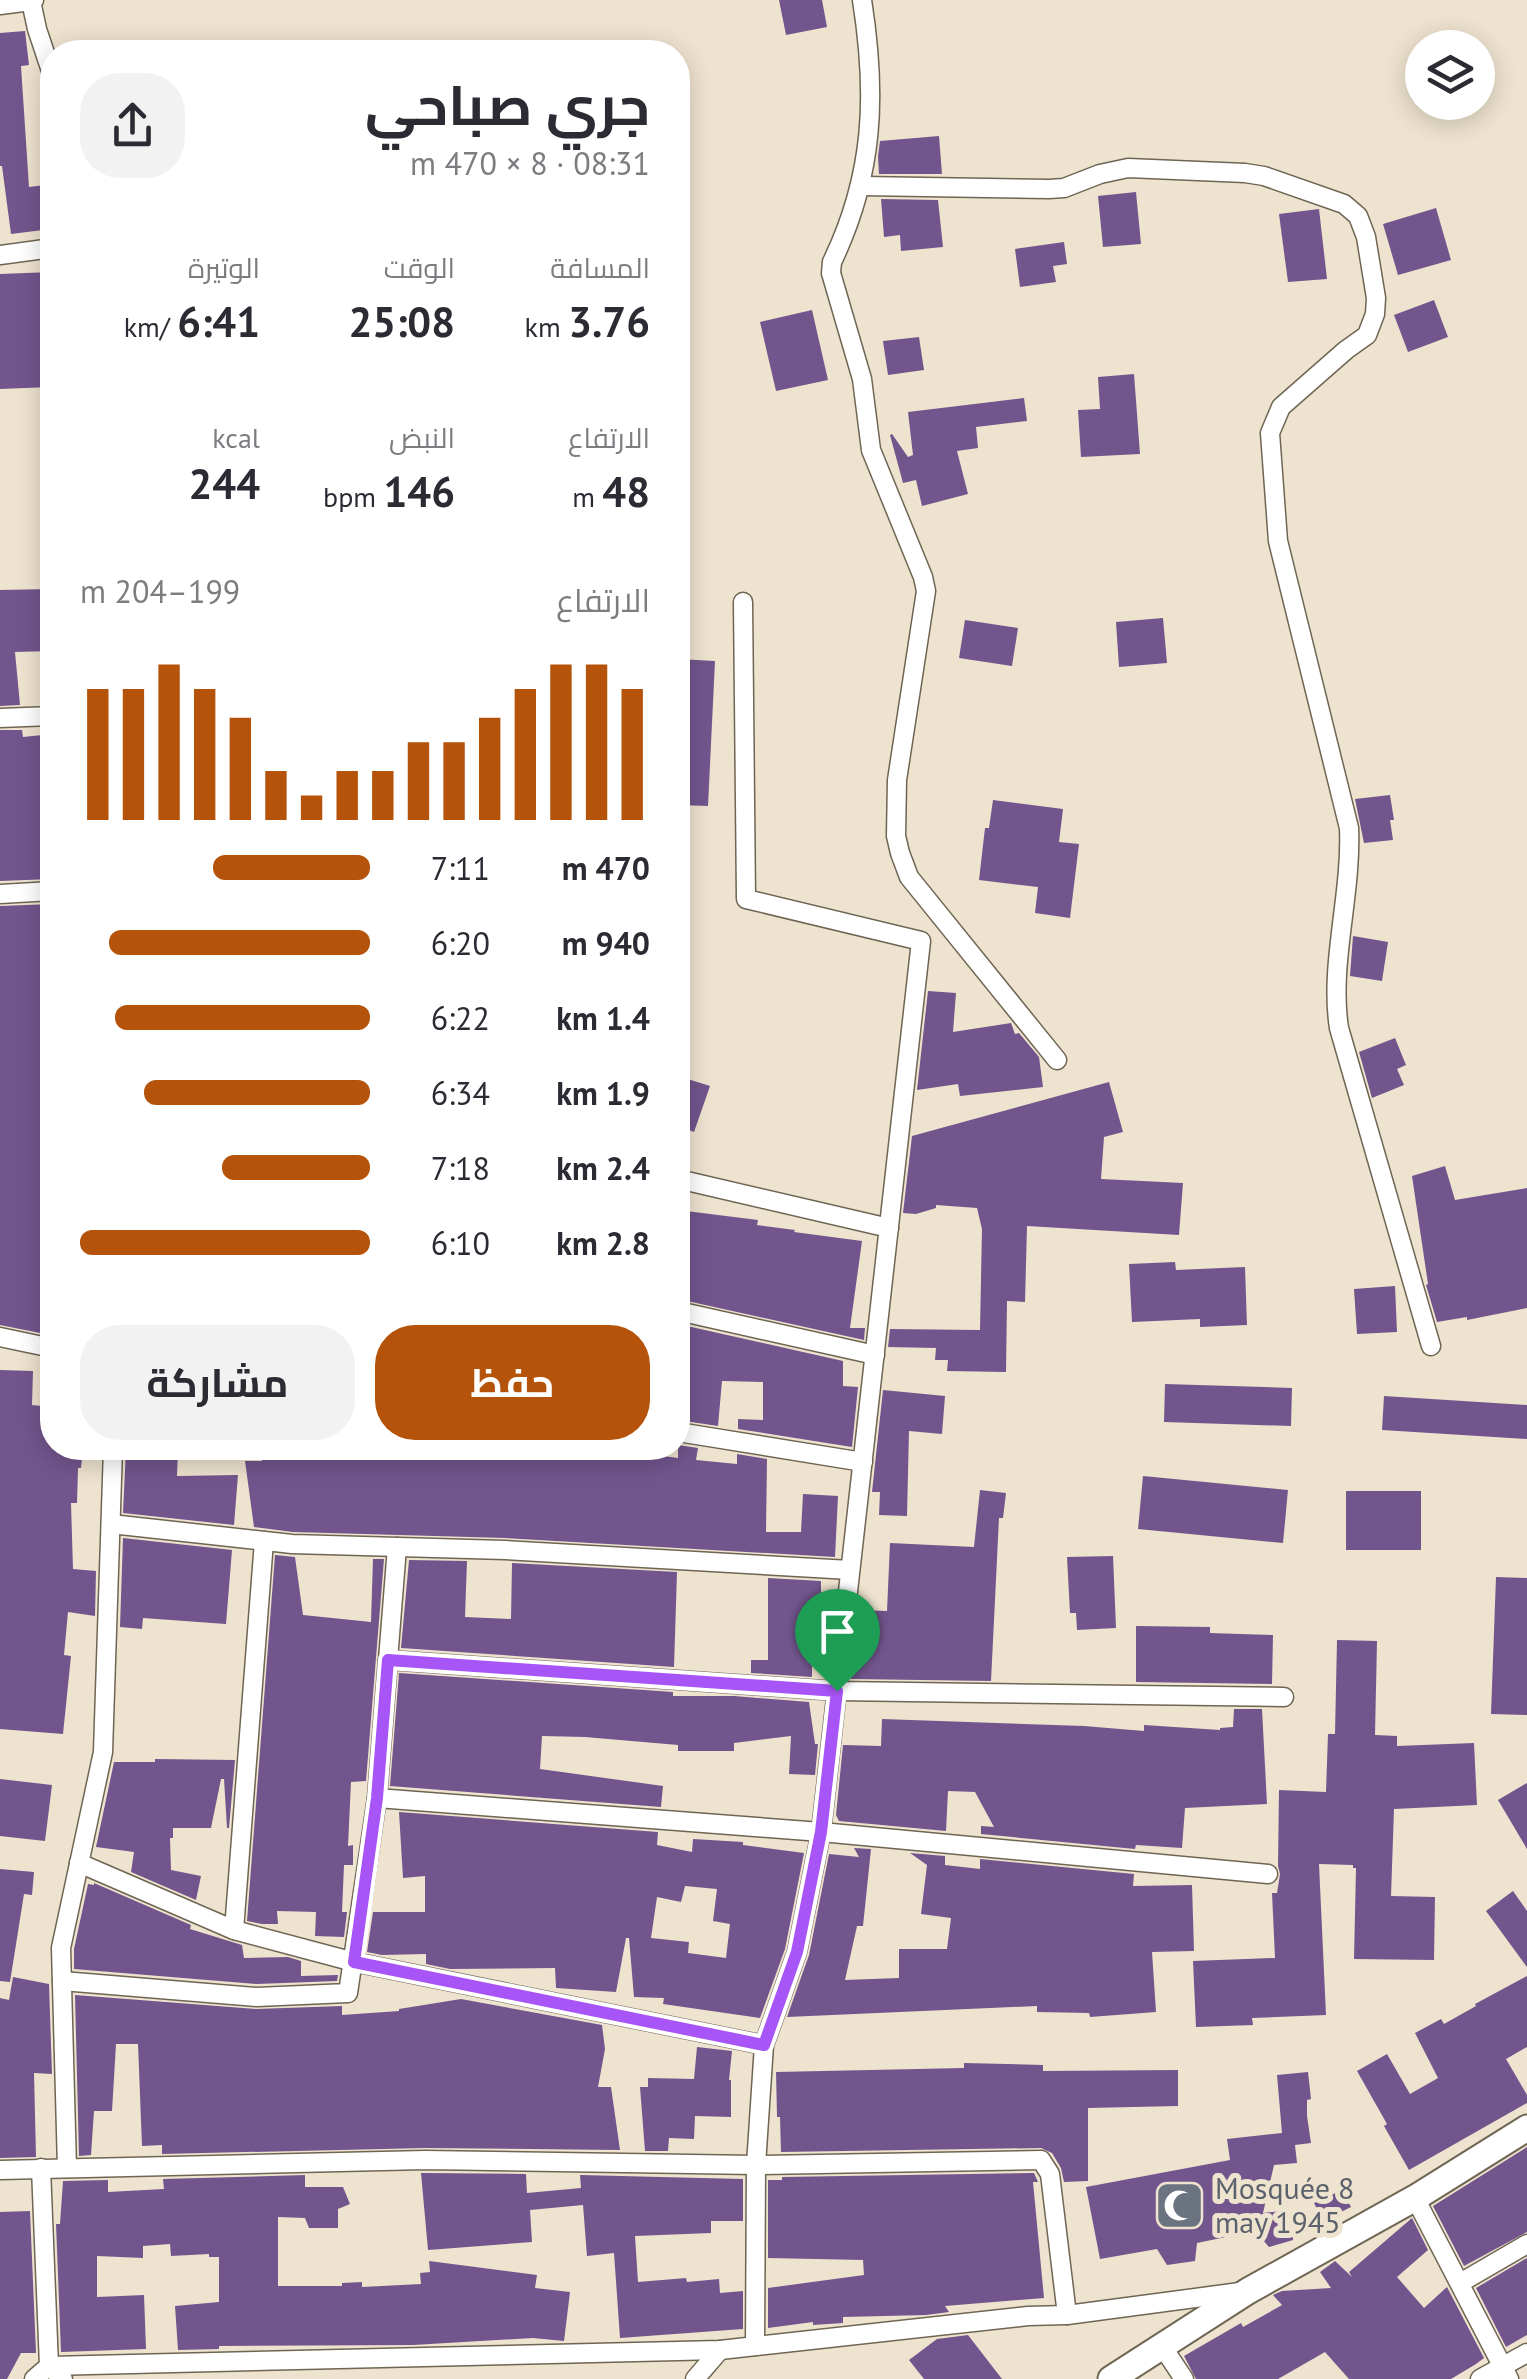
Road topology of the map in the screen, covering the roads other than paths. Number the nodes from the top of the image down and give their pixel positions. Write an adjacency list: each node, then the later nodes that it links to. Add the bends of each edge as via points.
1 (32, 0): 3 (street); 4 (street)
2 (862, 0): 5 (street, via 870,92)
3 (0, 5)
4 (40, 40)
5 (862, 186): 13 (street, via 831,273 862,378 871,450 926,591 896,836 909,876); 19 (street, via 1049,189 1128,168 1246,172 1344,204 1358,216 1376,314 1367,335 1280,407 1270,433 1278,541 1349,828 1335,1003 1339,1028)
6 (40, 249): 7 (street)
7 (0, 254)
8 (743, 602): 15 (street, via 746,900 921,941)
9 (40, 716): 10 (street)
10 (0, 718)
11 (40, 892): 12 (street)
12 (0, 894)
13 (1057, 1060)
14 (690, 1182): 15 (street)
15 (889, 1228): 20 (street)
16 (690, 1313): 20 (street)
17 (0, 1336): 18 (street)
18 (40, 1345)
19 (1431, 1346)
20 (875, 1355): 23 (street)
21 (690, 1434): 23 (street)
22 (114, 1460): 24 (street)
23 (862, 1462): 27 (street)
24 (111, 1524): 25 (street); 33 (street, via 103,1752)
25 (264, 1541): 26 (street); 35 (street)
26 (397, 1547): 27 (street); 28 (street)
27 (850, 1570): 29 (street)
28 (388, 1660): 29 (street); 31 (street)
29 (837, 1691): 30 (street); 32 (street)
30 (1284, 1697)
31 (377, 1798): 32 (street); 36 (street)
32 (821, 1832): 34 (street); 38 (street, via 797,1952)
33 (79, 1863): 35 (street); 37 (street, via 61,1948)
34 (1268, 1874)
35 (234, 1930): 36 (street)
36 (354, 1962): 37 (street, via 348,1993 257,1997); 38 (street)
37 (62, 1982): 42 (street)
38 (764, 2045): 40 (street)
39 (1527, 2128): 44 (street)
40 (756, 2165): 42 (street, via 424,2160); 48 (street, via 1041,2160 1050,2174); 49 (street)
41 (41, 2168): 42 (street); 43 (street); 53 (street)
42 (67, 2168)
43 (0, 2170)
44 (1415, 2198): 46 (street); 47 (street)
45 (1527, 2244): 46 (street)
46 (1460, 2283): 54 (street)
47 (1248, 2291): 48 (street); 50 (street)
48 (1068, 2315): 49 (street)
49 (755, 2346): 51 (street)
50 (1162, 2346): 57 (street); 58 (street)
51 (720, 2350): 53 (street); 56 (street)
52 (1527, 2353): 54 (street)
53 (56, 2372): 55 (street)
54 (1507, 2373): 59 (street)
55 (34, 2379)
56 (696, 2379)
57 (1110, 2379)
58 (1184, 2379)
59 (1480, 2379)

